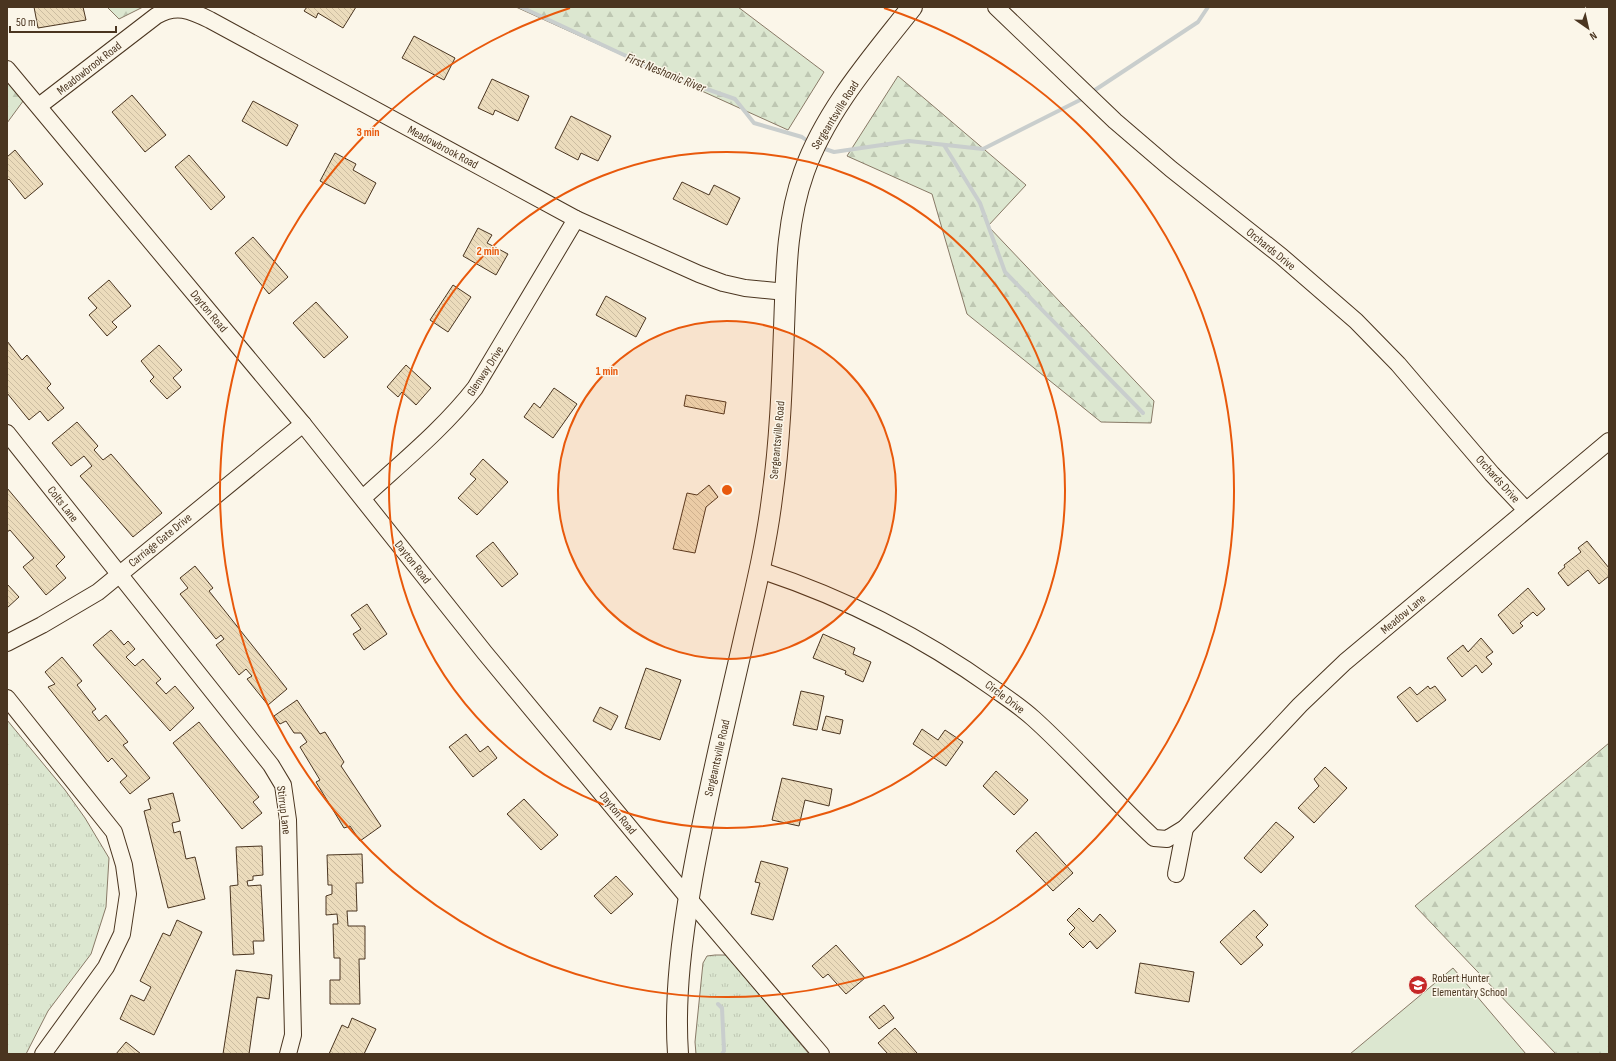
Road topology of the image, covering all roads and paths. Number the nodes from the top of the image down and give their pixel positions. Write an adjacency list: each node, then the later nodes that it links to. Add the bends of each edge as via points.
1 (912, 7): 6 (main road, Sergeantsville Road, via 844,96 813,150 796,200)
2 (996, 7): 11 (street, Orchards Drive, via 1115,121 1281,256 1356,321 1398,364)
3 (7, 69): 4 (street, Dayton Road)
4 (39, 106): 5 (street, Meadowbrook Road, via 156,16 166,10 181,9 210,20); 7 (street, Dayton Road)
5 (576, 219): 6 (street, Meadowbrook Road, via 723,283); 10 (street, Glenway Drive, via 475,388 439,428)
6 (786, 292): 12 (main road, Sergeantsville Road, via 780,422 772,497)
7 (303, 424): 10 (street, Dayton Road); 13 (street, Carriage Gate Drive)
8 (7, 433): 13 (street, Colts Lane)
9 (1609, 441): 11 (street, Meadow Lane)
10 (363, 498): 19 (street, Dayton Road, via 485,653)
11 (1526, 510): 16 (street, Meadow Lane, via 1345,662 1300,705)
12 (760, 570): 17 (street, Circle Drive, via 809,586 837,599 931,647 973,673 1045,729 1154,838 1167,838); 19 (main road, Sergeantsville Road, via 702,824)
13 (119, 574): 14 (street, Carriage Gate Drive, via 98,592); 21 (street, Stirrup Lane, via 271,765 283,786 288,820 293,1036)
14 (7, 643)
15 (7, 698): 20 (street, via 114,832 124,864 128,894 122,934 106,967)
16 (1210, 800): 17 (street, Circle Drive)
17 (1185, 828): 18 (street)
18 (1176, 874)
19 (689, 899): 22 (main road, Sergeantsville Road, via 682,950); 23 (street, Dayton Road)
20 (43, 1054)
21 (288, 1054)
22 (678, 1054)
23 (821, 1054)

